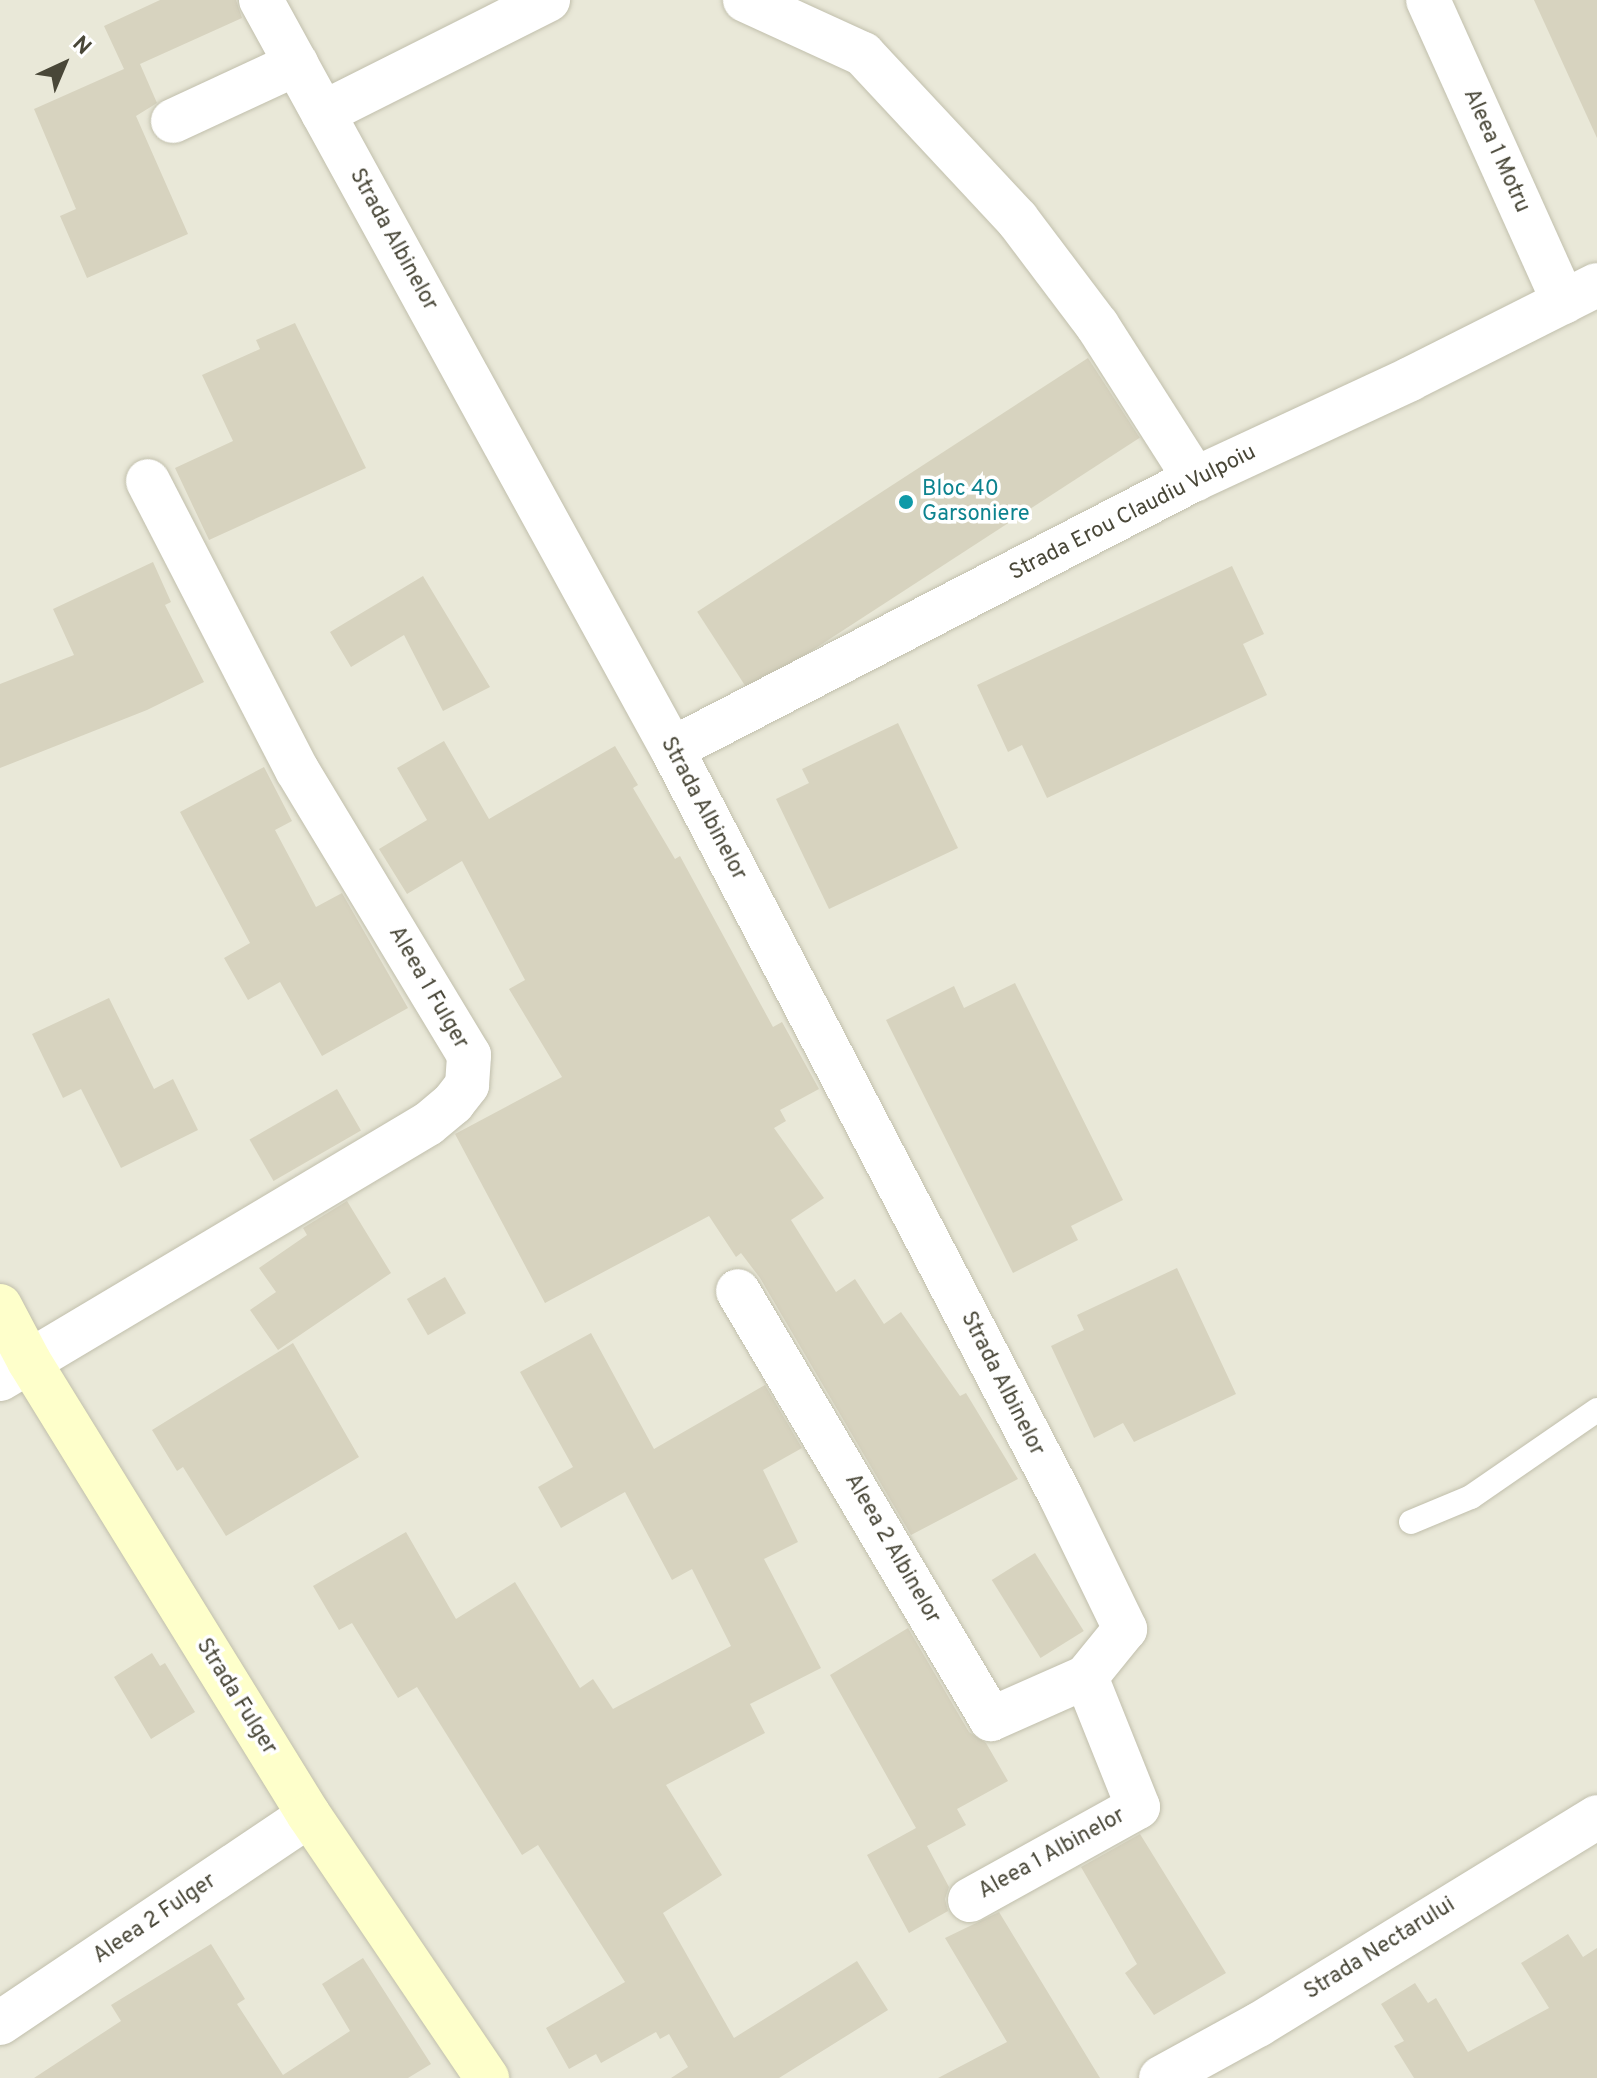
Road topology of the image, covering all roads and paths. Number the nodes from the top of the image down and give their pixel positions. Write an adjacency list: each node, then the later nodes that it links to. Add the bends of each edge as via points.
1 (261, 0): 5 (street, Strada Albinelor)
2 (548, 0): 6 (street)
3 (745, 0): 9 (street, via 863,54 1017,219 1097,325)
4 (1428, 0): 8 (street, Aleea 1 Motru)
5 (296, 64): 6 (street, Strada Albinelor); 7 (street)
6 (323, 113): 11 (street, Strada Albinelor)
7 (173, 121)
8 (1581, 293): 9 (street, Strada Erou Claudiu Vulpoiu)
9 (1195, 479): 11 (street, Strada Erou Claudiu Vulpoiu)
10 (148, 481): 14 (street, Aleea 1 Fulger, via 297,770 469,1055 467,1085 428,1124)
11 (672, 749): 17 (street, Strada Albinelor, via 1125,1629)
12 (738, 1291): 17 (street, Aleea 2 Albinelor, via 991,1719)
13 (0, 1306): 14 (street, Strada Fulger)
14 (14, 1370): 18 (street, Strada Fulger)
15 (1597, 1410): 16 (lane, via 1471,1497)
16 (1411, 1522)
17 (1086, 1677): 20 (street, Aleea 1 Albinelor, via 1138,1807)
18 (309, 1815): 21 (street, Aleea 2 Fulger); 22 (street, Strada Fulger)
19 (1597, 1817): 23 (street, Strada Nectarului, via 1258,2025)
20 (970, 1900)
21 (0, 2023)
22 (487, 2078)
23 (1161, 2078)

